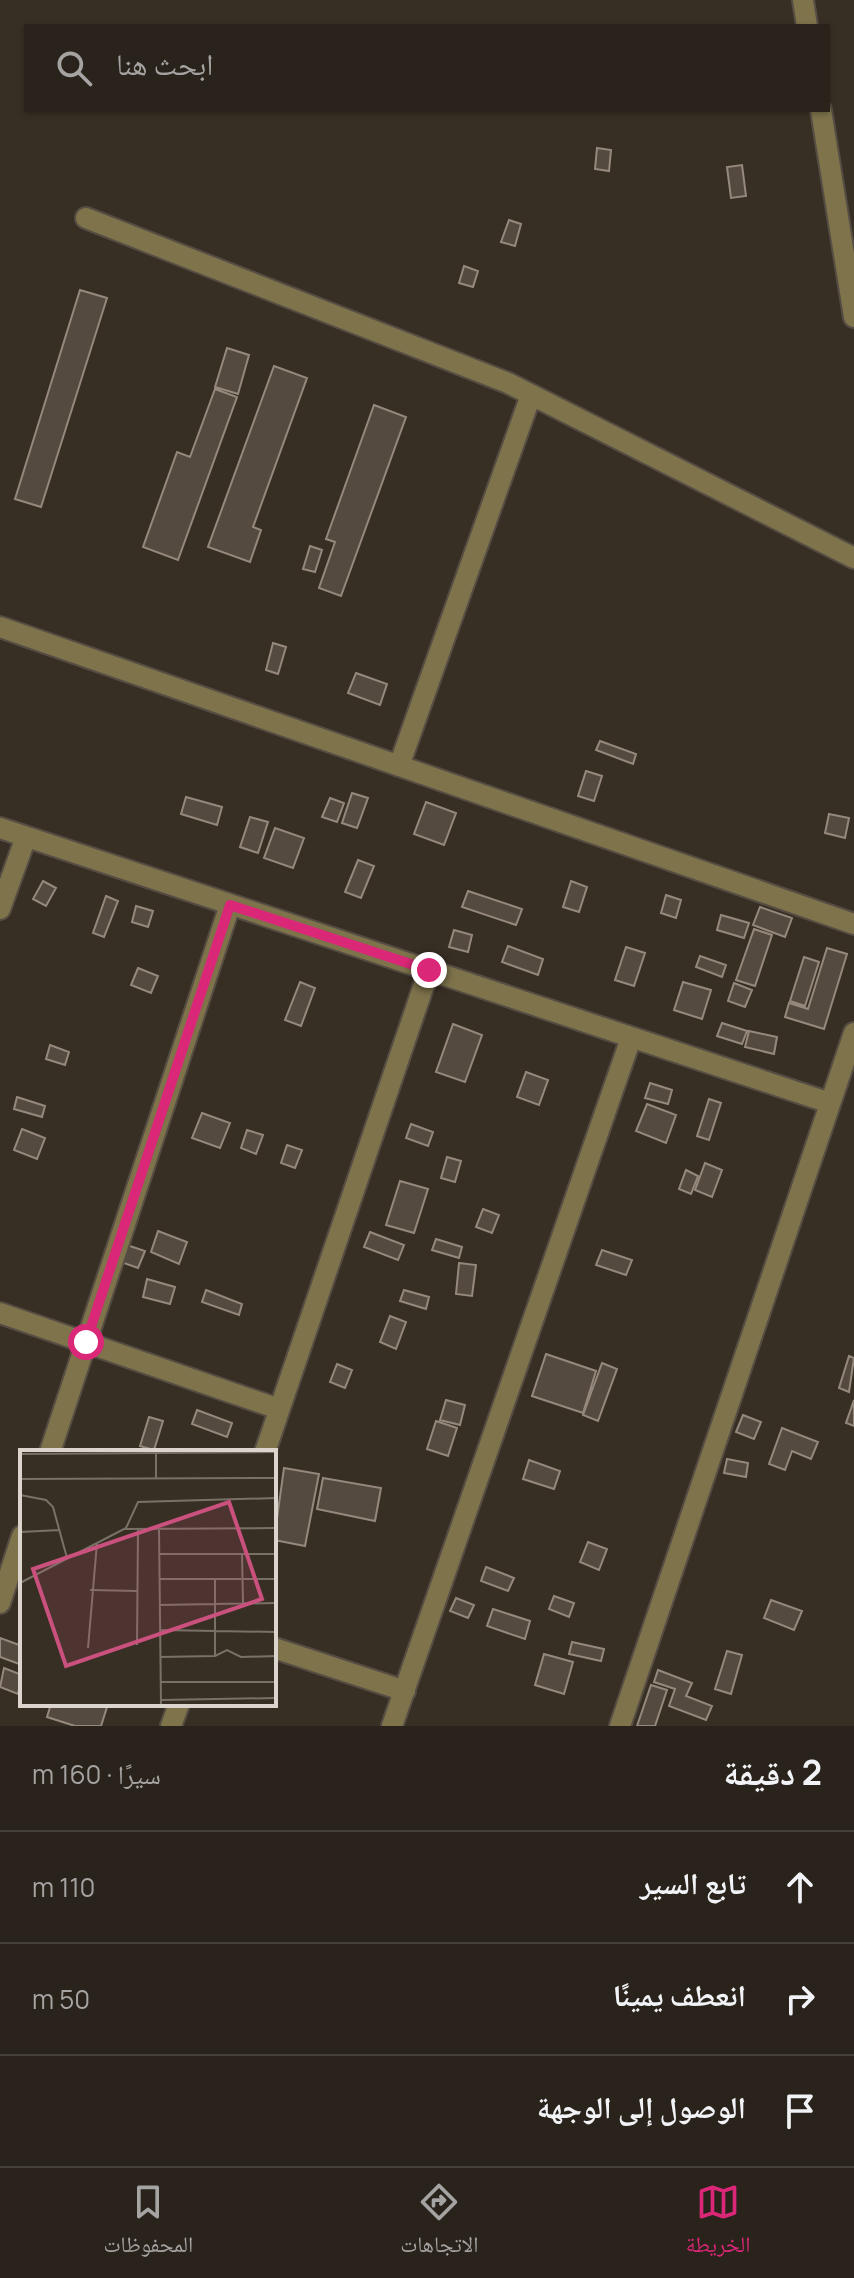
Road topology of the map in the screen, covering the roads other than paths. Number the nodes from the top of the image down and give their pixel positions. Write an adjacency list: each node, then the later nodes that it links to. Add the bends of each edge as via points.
1 (803, 0): 2 (street)
2 (807, 24)
3 (821, 112): 5 (street)
4 (86, 218): 6 (street)
5 (853, 307)
6 (531, 395): 7 (street); 9 (street)
7 (854, 558)
8 (0, 627): 9 (street)
9 (399, 766): 14 (street)
10 (0, 828): 11 (street)
11 (26, 837): 12 (street); 13 (street)
12 (230, 905): 15 (street); 20 (street)
13 (0, 909)
14 (854, 924)
15 (429, 970): 17 (street); 21 (street)
16 (854, 1033): 18 (street)
17 (631, 1038): 18 (street); 27 (street)
18 (830, 1103): 31 (street)
19 (0, 1313): 20 (street)
20 (86, 1342): 21 (street); 22 (street)
21 (279, 1409): 23 (street)
22 (51, 1450)
23 (266, 1450)
24 (18, 1564): 25 (street)
25 (0, 1603)
26 (276, 1649): 27 (street)
27 (405, 1691): 30 (street)
28 (178, 1706): 29 (street)
29 (171, 1726)
30 (392, 1726)
31 (620, 1726)

